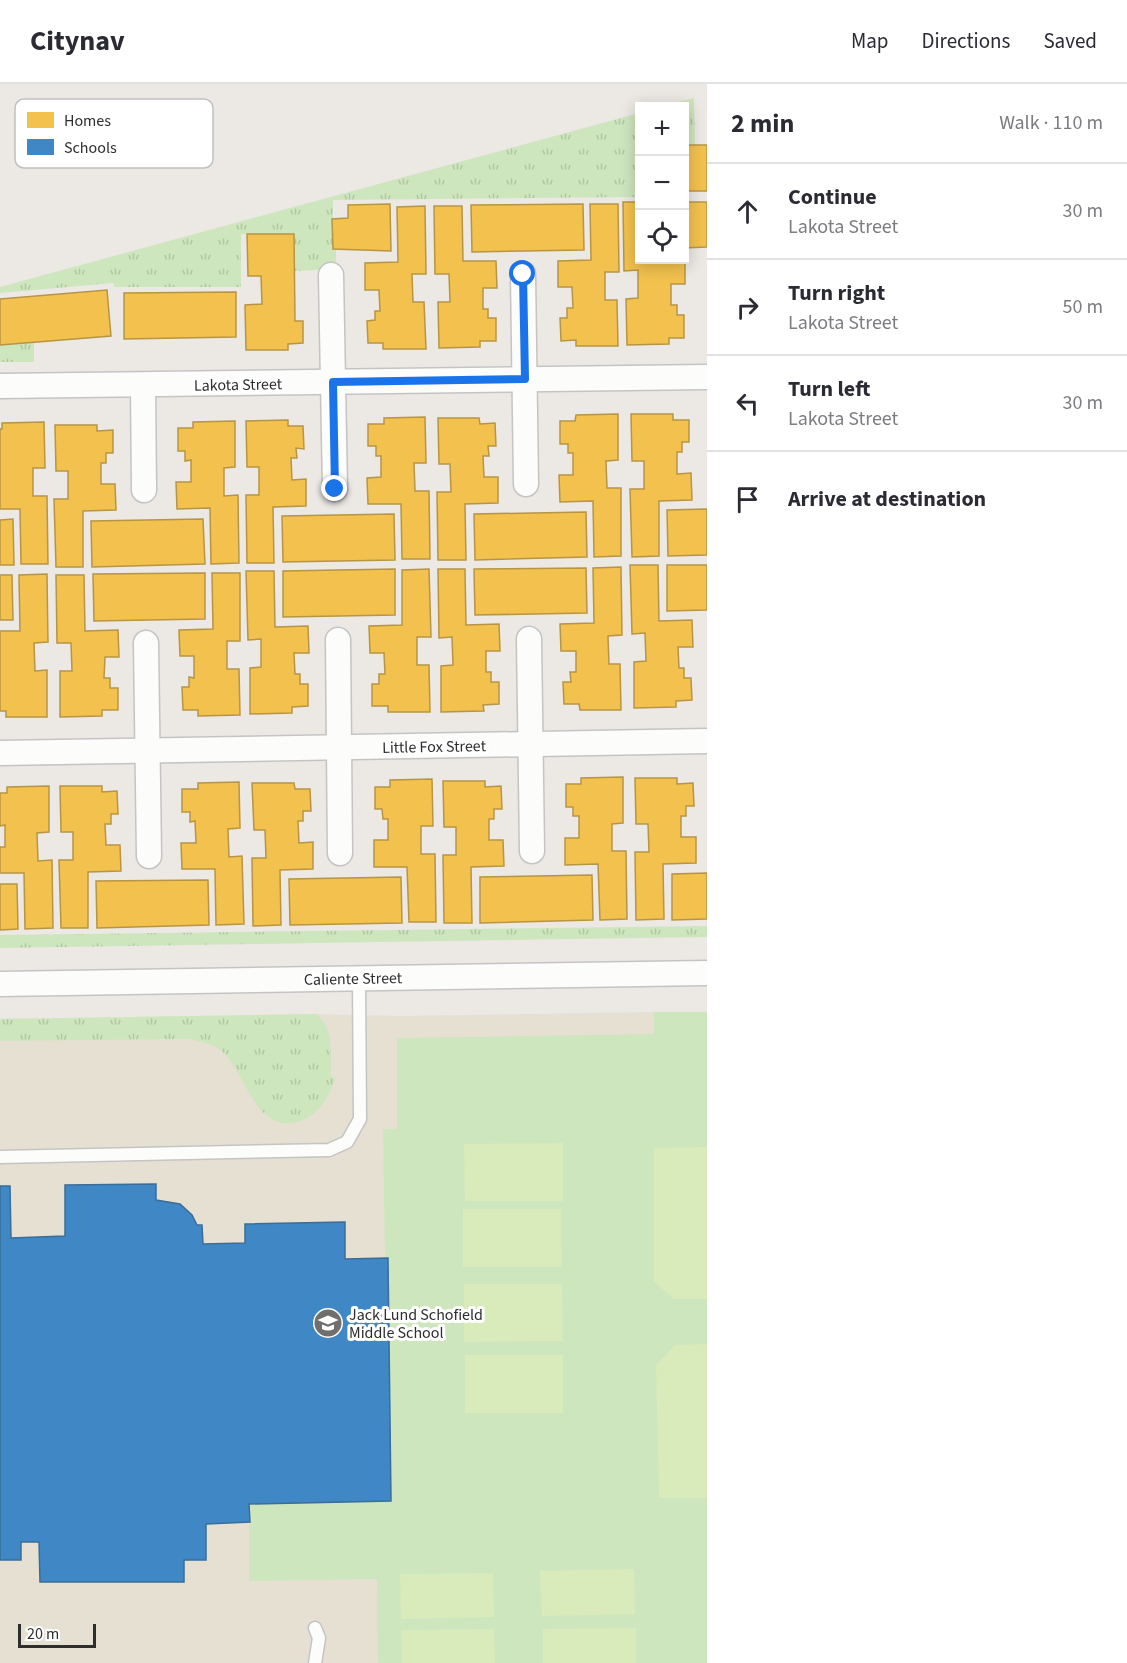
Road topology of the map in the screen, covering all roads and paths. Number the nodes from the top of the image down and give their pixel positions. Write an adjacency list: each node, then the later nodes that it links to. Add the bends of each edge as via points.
1 (523, 274): 4 (street)
2 (331, 275): 5 (street)
3 (707, 377): 4 (street, Lakota Street)
4 (525, 379): 5 (street, Lakota Street); 8 (street)
5 (333, 382): 6 (street, Lakota Street); 9 (street)
6 (143, 385): 7 (street, Lakota Street); 10 (street)
7 (0, 386)
8 (526, 484)
9 (335, 489)
10 (144, 490)
11 (529, 639): 15 (street)
12 (338, 640): 16 (street)
13 (146, 643): 17 (street)
14 (707, 741): 15 (street, Little Fox Street)
15 (530, 744): 16 (street, Little Fox Street); 19 (street)
16 (339, 747): 17 (street, Little Fox Street); 20 (street)
17 (147, 750): 18 (street, Little Fox Street); 21 (street)
18 (0, 753)
19 (532, 851)
20 (340, 853)
21 (149, 856)
22 (707, 973): 23 (street, Caliente Street)
23 (360, 978): 24 (street, Caliente Street); 25 (lane, via 360,1119 347,1142 329,1150)
24 (0, 984)
25 (0, 1157)
26 (315, 1628): 27 (lane, via 319,1638)
27 (315, 1663)

